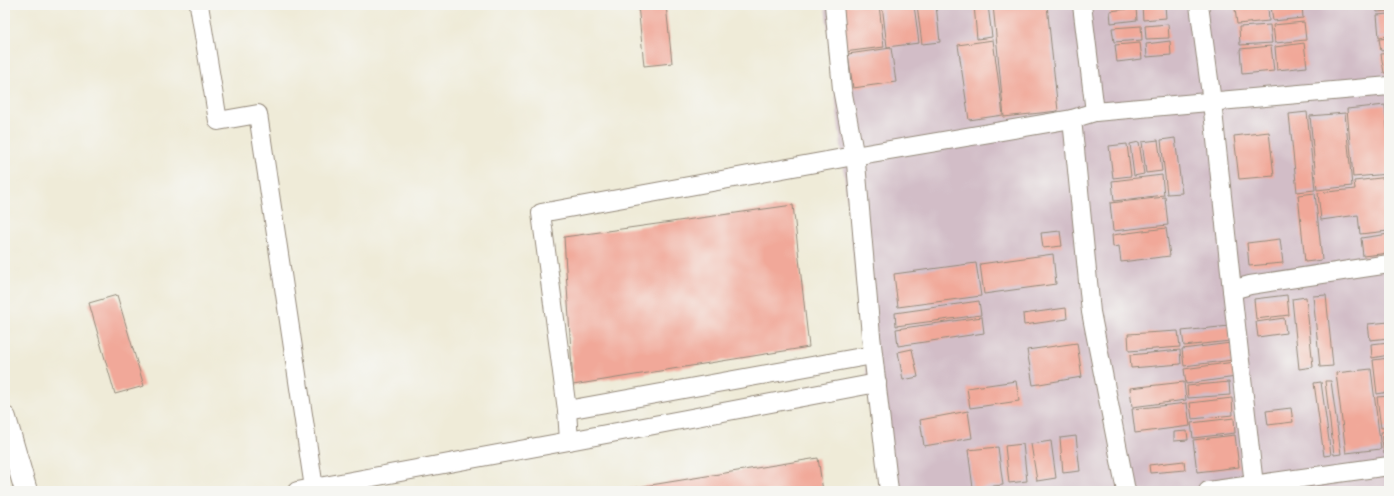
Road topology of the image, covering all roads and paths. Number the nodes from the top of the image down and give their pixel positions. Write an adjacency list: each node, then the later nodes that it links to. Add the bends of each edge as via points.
1 (199, 5): 19 (street, via 218,121 258,114)
2 (834, 5): 9 (street, via 842,89)
3 (1082, 5): 7 (street)
4 (1199, 5): 6 (street)
5 (1389, 86): 6 (street)
6 (1212, 102): 7 (street); 11 (street)
7 (1095, 112): 8 (street)
8 (1072, 119): 9 (street); 22 (street, via 1091,312)
9 (854, 156): 12 (street); 14 (street, via 541,213)
10 (1389, 264): 11 (street)
11 (1232, 290): 18 (street)
12 (873, 355): 13 (street); 14 (street)
13 (877, 383): 16 (street); 21 (street)
14 (567, 410): 16 (street)
15 (5, 418): 20 (street)
16 (569, 441): 19 (street)
17 (1389, 466): 18 (street)
18 (1254, 485): 23 (street)
19 (306, 489)
20 (26, 491)
21 (889, 491)
22 (1126, 491)
23 (1208, 491)

